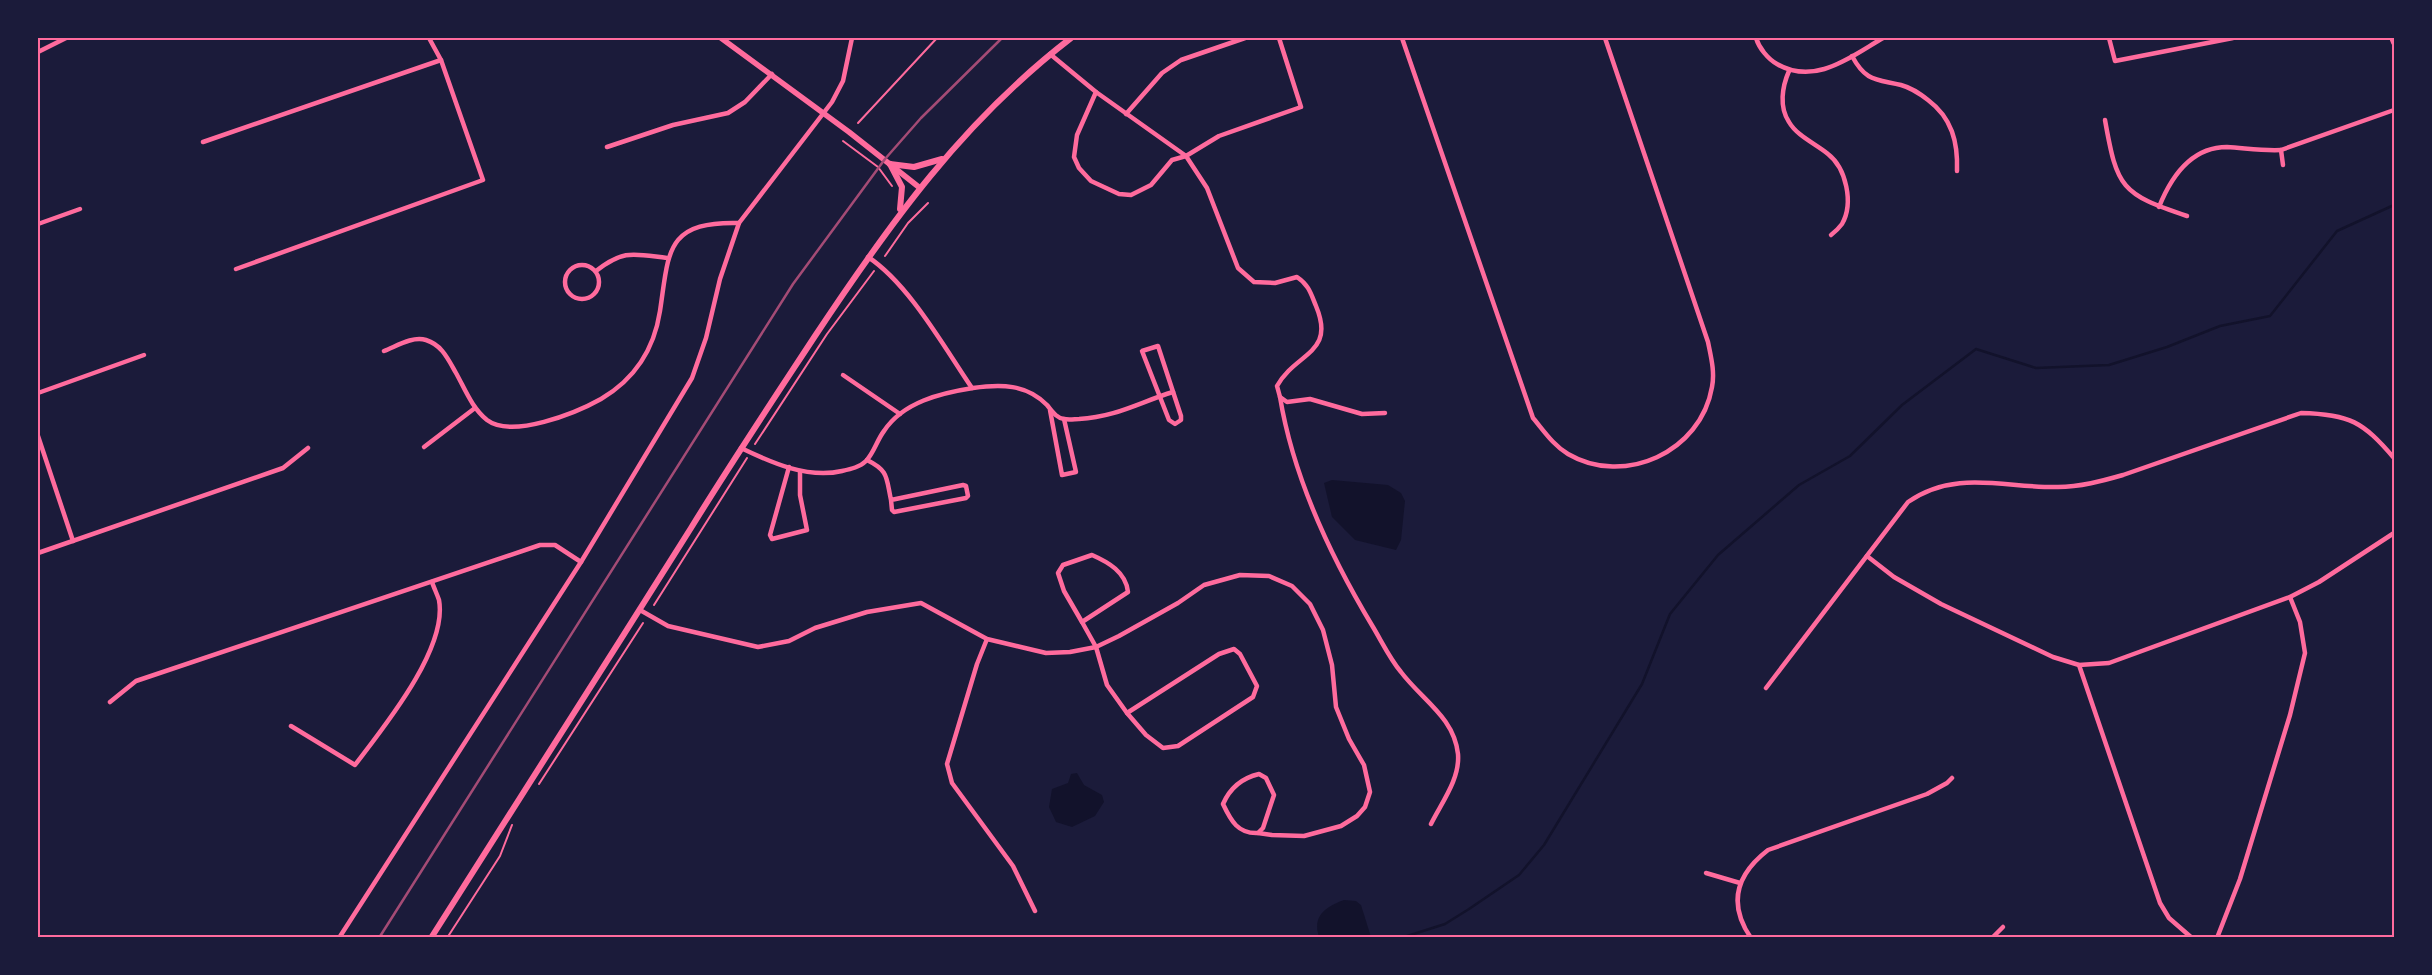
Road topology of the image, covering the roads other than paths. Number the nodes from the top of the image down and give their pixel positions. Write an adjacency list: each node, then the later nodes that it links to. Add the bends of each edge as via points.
1 (66, 38): 16 (street)
2 (429, 38): 19 (street)
3 (722, 38): 21 (street)
4 (852, 38): 24 (street, via 843,82)
5 (1072, 38): 17 (main road)
6 (1244, 38): 25 (street, via 1181,60 1162,73)
7 (1279, 38): 30 (street, via 1301,107 1219,136)
8 (1402, 38): 9 (street, via 1533,418 1567,454 1608,467 1646,463 1670,452 1690,433 1704,413 1714,372 1708,342)
9 (1605, 38)
10 (1756, 38): 20 (street, via 1770,60)
11 (1883, 38): 18 (street)
12 (2110, 38): 13 (street, via 2115,61)
13 (2231, 38)
14 (2392, 38): 15 (street)
15 (2394, 43)
16 (38, 52)
17 (1050, 54): 22 (street); 31 (main road)
18 (1852, 56): 20 (street, via 1817,72); 34 (street, via 1864,74 1914,90 1938,107 1954,134)
19 (441, 60): 27 (street); 45 (street, via 483,180)
20 (1789, 71): 42 (street, via 1784,82 1782,103 1788,122 1830,155 1844,179 1847,212)
21 (772, 74): 24 (street); 28 (street, via 745,102 728,113 673,125)
22 (1096, 92): 25 (street); 30 (street, via 1077,135 1074,157 1091,181 1119,194 1131,195 1151,185 1172,160)
23 (2394, 110): 29 (street)
24 (824, 113): 32 (street); 40 (street)
25 (1126, 114): 30 (street)
26 (2106, 120): 36 (street, via 2118,176 2136,196)
27 (203, 142)
28 (607, 148)
29 (2281, 150): 33 (street); 36 (street, via 2225,147 2202,153 2180,168)
30 (1186, 156): 54 (street, via 1207,188 1238,268 1254,282 1276,283 1297,277 1306,283 1323,323 1321,338 1313,350 1284,374 1277,386)
31 (945, 158): 32 (main road, via 914,167); 35 (main road)
32 (890, 164): 35 (street); 38 (main road, via 902,187)
33 (2283, 165)
34 (1956, 171)
35 (920, 188): 38 (main road)
36 (2159, 207): 39 (street)
37 (80, 209): 41 (street)
38 (900, 213): 43 (main road)
39 (2187, 216)
40 (739, 223): 44 (street, via 717,222 692,228 676,242); 73 (street, via 692,378)
41 (38, 224)
42 (1831, 235)
43 (868, 257): 50 (street, via 880,264 897,282); 63 (main road)
44 (667, 258): 46 (street, via 630,253 610,260); 55 (street, via 653,339 626,383 600,400 530,425 498,426)
45 (236, 269)
46 (596, 271): 46 (street, via 578,264 567,272 566,290 577,299 589,298 598,290)
47 (384, 351): 55 (street, via 412,339 439,346)
48 (144, 355): 52 (street)
49 (843, 375): 58 (street)
50 (972, 388): 56 (street, via 1011,385 1027,391); 58 (street, via 930,397)
51 (1174, 392): 53 (street); 53 (street, via 1181,420 1175,424 1169,420); 53 (street, via 1158,346 1142,351)
52 (38, 393)
53 (1159, 396): 59 (street, via 1101,418)
54 (1280, 397): 57 (street, via 1288,402 1310,399 1362,414); 86 (street, via 1285,427 1335,560 1401,672 1447,720 1458,754 1456,776)
55 (475, 408): 61 (street)
56 (1050, 409): 59 (street); 59 (street, via 1062,475 1076,472)
57 (1385, 413)
58 (900, 414): 65 (street, via 884,430)
59 (1064, 419)
60 (38, 436): 70 (street)
61 (424, 446)
62 (308, 448): 70 (street, via 283,468)
63 (741, 448): 66 (street); 76 (main road)
64 (2394, 458): 72 (street, via 2375,436 2356,421 2327,414 2301,413 2096,483 2059,487 1967,482 1925,490 1908,502)
65 (867, 460): 67 (street, via 856,468 828,474); 68 (street, via 882,467)
66 (788, 467): 67 (street); 67 (street, via 770,535 772,539 807,530 800,496)
67 (800, 470)
68 (891, 500): 68 (street, via 894,512 968,496 963,485)
69 (2394, 533): 75 (street)
70 (73, 541): 71 (street)
71 (38, 553)
72 (1867, 556): 80 (street, via 1894,577 1940,604 2053,657); 81 (street)
73 (581, 562): 74 (street, via 555,545 540,545); 93 (street)
74 (432, 582): 82 (street, via 136,681); 84 (street, via 439,600 435,638 391,718 355,765)
75 (2290, 597): 80 (street, via 2109,663); 97 (street, via 2300,622 2305,653 2290,715 2240,878)
76 (640, 610): 78 (street, via 668,626 758,647 790,641 815,628 867,612 921,603); 94 (main road)
77 (1082, 622): 77 (street, via 1128,592 1128,586 1117,570 1092,555 1063,565 1058,573 1064,591); 79 (street)
78 (987, 639): 79 (street, via 1046,653); 90 (street, via 947,764 952,783 1013,866)
79 (1096, 647): 83 (street, via 1107,685); 87 (street, via 1178,603 1204,585 1240,575 1269,576 1292,586 1310,604 1330,656 1338,714 1364,765 1370,792 1365,807 1341,826 1304,836)
80 (2079, 665): 96 (street, via 2160,904 2169,918)
81 (1766, 688)
82 (110, 702)
83 (1127, 714): 83 (street, via 1226,650 1234,649 1240,654 1257,686 1253,697 1239,708 1178,746 1163,748)
84 (291, 726)
85 (1952, 778): 89 (street, via 1927,794 1768,850 1754,860)
86 (1431, 824)
87 (1258, 833): 87 (street, via 1238,829 1223,804 1229,790 1259,774 1266,778 1274,795 1263,828)
88 (1706, 873): 89 (street)
89 (1740, 883): 92 (street, via 1738,910)
90 (1035, 911)
91 (2003, 927): 95 (street)
92 (1749, 937)
93 (339, 938)
94 (431, 938)
95 (1992, 938)
96 (2192, 938)
97 (2218, 938)

